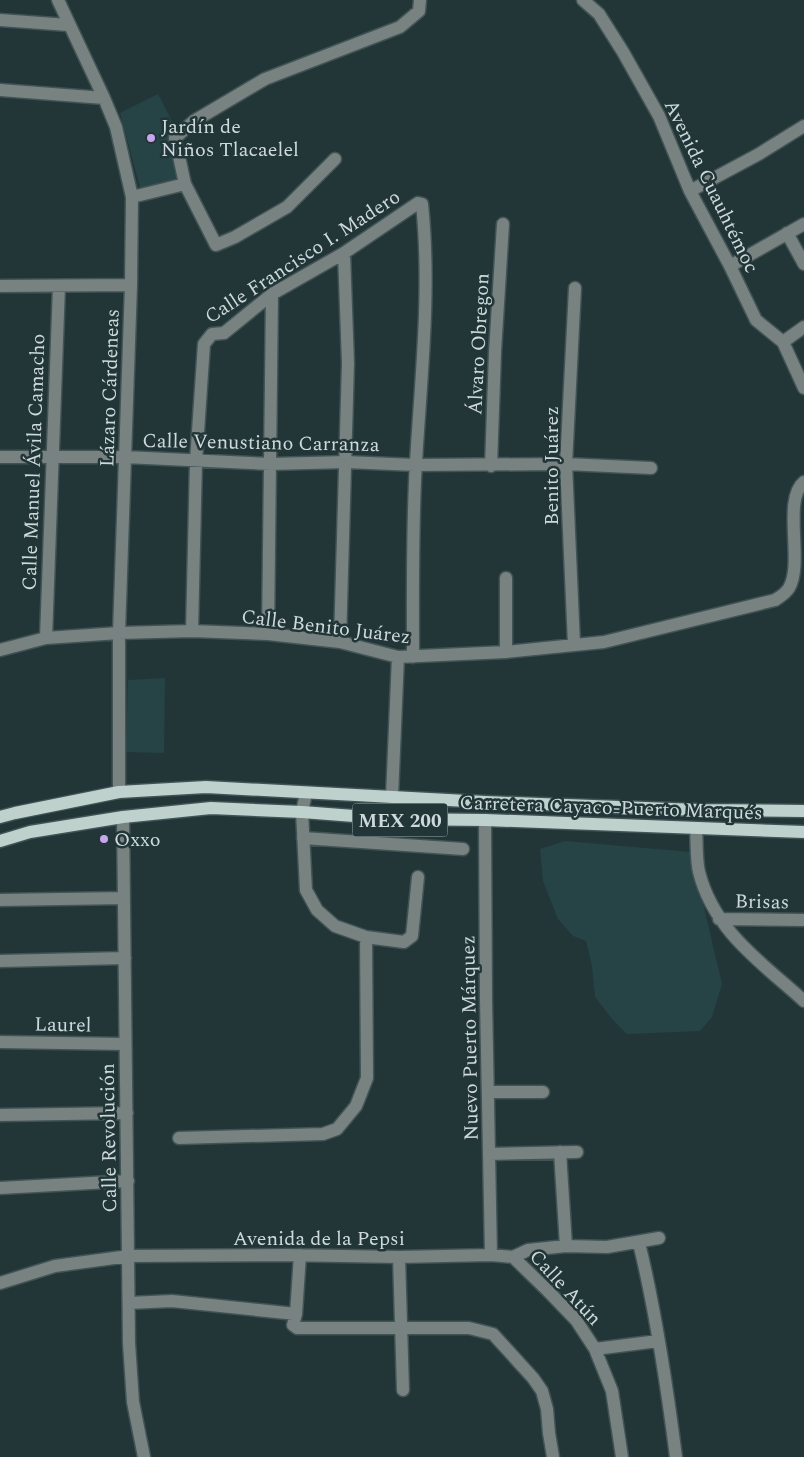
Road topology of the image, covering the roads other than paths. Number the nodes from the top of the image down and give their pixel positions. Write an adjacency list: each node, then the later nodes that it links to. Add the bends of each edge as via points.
1 (58, 0): 5 (street, Lázaro Cárdeneas)
2 (420, 0): 10 (street, via 419,11 400,27 265,79 188,125 175,138)
3 (583, 0): 11 (street, Avenida Cuauhtémoc, via 599,14 623,52 658,116)
4 (0, 20): 5 (street)
5 (68, 25): 7 (street, Lázaro Cárdeneas)
6 (0, 90): 7 (street)
7 (104, 98): 12 (street, Lázaro Cárdeneas, via 116,127)
8 (804, 126): 11 (street)
9 (335, 159): 10 (street, via 287,207 216,245)
10 (184, 184): 12 (street)
11 (690, 191): 18 (street, Avenida Cuauhtémoc)
12 (132, 197): 19 (street, Lázaro Cárdeneas)
13 (503, 224): 35 (street, Álvaro Obregon)
14 (804, 224): 15 (street)
15 (787, 234): 17 (street); 18 (street)
16 (344, 253): 23 (street, Calle Francisco I. Madero); 31 (street, via 348,363); 34 (street, Calle Francisco I. Madero, via 418,203 422,204 425,331)
17 (804, 264)
18 (730, 266): 25 (street, Avenida Cuauhtémoc, via 756,320)
19 (131, 285): 21 (street); 29 (street, Lázaro Cárdeneas)
20 (0, 286): 21 (street)
21 (59, 286): 27 (street, Calle Manuel Ávila Camacho)
22 (576, 288): 33 (street, Benito Juárez)
23 (272, 294): 30 (street, Calle Francisco I. Madero, via 224,333 212,334 204,344); 32 (street)
24 (804, 327): 25 (street)
25 (783, 342): 26 (street, Avenida Cuauhtémoc)
26 (804, 388)
27 (51, 456): 28 (street, Calle Venustiano Carranza); 29 (street, Calle Venustiano Carranza); 42 (street, Calle Manuel Ávila Camacho)
28 (0, 457)
29 (125, 457): 30 (street, Calle Venustiano Carranza); 40 (street, Lázaro Cárdeneas)
30 (196, 461): 32 (street, Calle Venustiano Carranza); 39 (street)
31 (346, 462): 32 (street, Calle Venustiano Carranza); 34 (street, Calle Venustiano Carranza); 43 (street)
32 (270, 464): 41 (street)
33 (566, 464): 35 (street, Calle Venustiano Carranza); 36 (street, Calle Venustiano Carranza); 44 (street, Benito Juárez)
34 (415, 465): 35 (street, Calle Venustiano Carranza); 48 (street)
35 (491, 466)
36 (651, 468)
37 (804, 482): 44 (street, Calle Benito Juárez, via 800,485 794,506 792,581 788,590 775,600 604,642)
38 (506, 578): 46 (street)
39 (192, 631): 40 (street, Calle Benito Juárez); 41 (street, Calle Benito Juárez)
40 (119, 633): 42 (street, Calle Benito Juárez); 49 (street, Lázaro Cárdeneas)
41 (268, 634): 43 (street, Calle Benito Juárez)
42 (46, 638): 45 (street, Calle Benito Juárez)
43 (340, 642): 47 (street, Calle Benito Juárez)
44 (574, 644): 46 (street, Calle Benito Juárez)
45 (0, 650)
46 (506, 652): 48 (street, Calle Benito Juárez)
47 (398, 657): 48 (street, Calle Benito Juárez); 51 (street)
48 (412, 657)
49 (119, 792): 50 (main road, Carretera Cayaco-Puerto Marqués / MEX 200, via 206,787); 54 (main road, Carretera Cayaco-Puerto Marqués / MEX 200)
50 (306, 793): 51 (main road, Carretera Cayaco-Puerto Marqués / MEX 200); 53 (street)
51 (392, 797): 52 (main road, Carretera Cayaco-Puerto Marqués / MEX 200)
52 (804, 811)
53 (302, 812): 55 (main road, Carretera Cayaco-Puerto Marqués / MEX 200, via 211,808); 56 (main road, Carretera Cayaco-Puerto Marqués / MEX 200, via 393,820); 59 (street)
54 (0, 817)
55 (123, 817): 60 (main road, Carretera Cayaco-Puerto Marqués / MEX 200, via 30,832); 63 (street, Calle Revolución)
56 (485, 820): 57 (main road, Carretera Cayaco-Puerto Marqués / MEX 200); 73 (street, Nuevo Puerto Márquez)
57 (696, 829): 58 (main road, Carretera Cayaco-Puerto Marqués / MEX 200); 65 (street, via 698,870)
58 (804, 832)
59 (303, 838): 61 (street); 67 (street, via 306,890 317,910 335,926)
60 (0, 841)
61 (463, 849)
62 (418, 877): 67 (street, via 412,936 404,942)
63 (124, 898): 64 (street); 68 (street, Calle Revolución)
64 (0, 900)
65 (719, 919): 66 (street, Brisas); 70 (street, via 739,944)
66 (804, 920)
67 (366, 937): 77 (street, via 367,1078 356,1106 337,1129 323,1134)
68 (125, 958): 69 (street); 72 (street, Calle Revolución)
69 (0, 961)
70 (804, 1002)
71 (0, 1042): 72 (street, Laurel)
72 (126, 1044): 75 (street, Calle Revolución)
73 (489, 1092): 74 (street); 80 (street, Nuevo Puerto Márquez)
74 (543, 1092)
75 (127, 1113): 76 (street); 81 (street, Calle Revolución)
76 (0, 1115)
77 (180, 1138)
78 (560, 1152): 79 (street); 80 (street); 85 (street)
79 (577, 1152)
80 (489, 1154): 87 (street, Nuevo Puerto Márquez)
81 (128, 1181): 82 (street); 88 (street, Calle Revolución)
82 (0, 1188)
83 (659, 1238): 84 (street, Avenida de la Pepsi)
84 (639, 1243): 85 (street, Avenida de la Pepsi, via 607,1247); 95 (street)
85 (566, 1246): 90 (street, Avenida de la Pepsi, via 528,1250)
86 (300, 1255): 88 (street, Avenida de la Pepsi); 89 (street, Avenida de la Pepsi); 93 (street)
87 (491, 1255): 89 (street, Avenida de la Pepsi); 90 (street, Avenida de la Pepsi)
88 (129, 1256): 91 (street, Avenida de la Pepsi, via 55,1266); 92 (street, Calle Revolución)
89 (399, 1257): 94 (street)
90 (513, 1257): 96 (street, Calle Atún, via 576,1320)
91 (0, 1283)
92 (129, 1303): 93 (street, via 172,1301); 98 (street, Calle Revolución, via 133,1402)
93 (296, 1314): 94 (street, via 294,1325 297,1328)
94 (400, 1329): 97 (street); 99 (street, via 469,1328 493,1334 542,1391)
95 (658, 1341): 96 (street); 101 (street)
96 (595, 1349): 100 (street, Calle Atún, via 612,1391)
97 (403, 1390)
98 (144, 1457)
99 (553, 1457)
100 (622, 1457)
101 (676, 1457)

